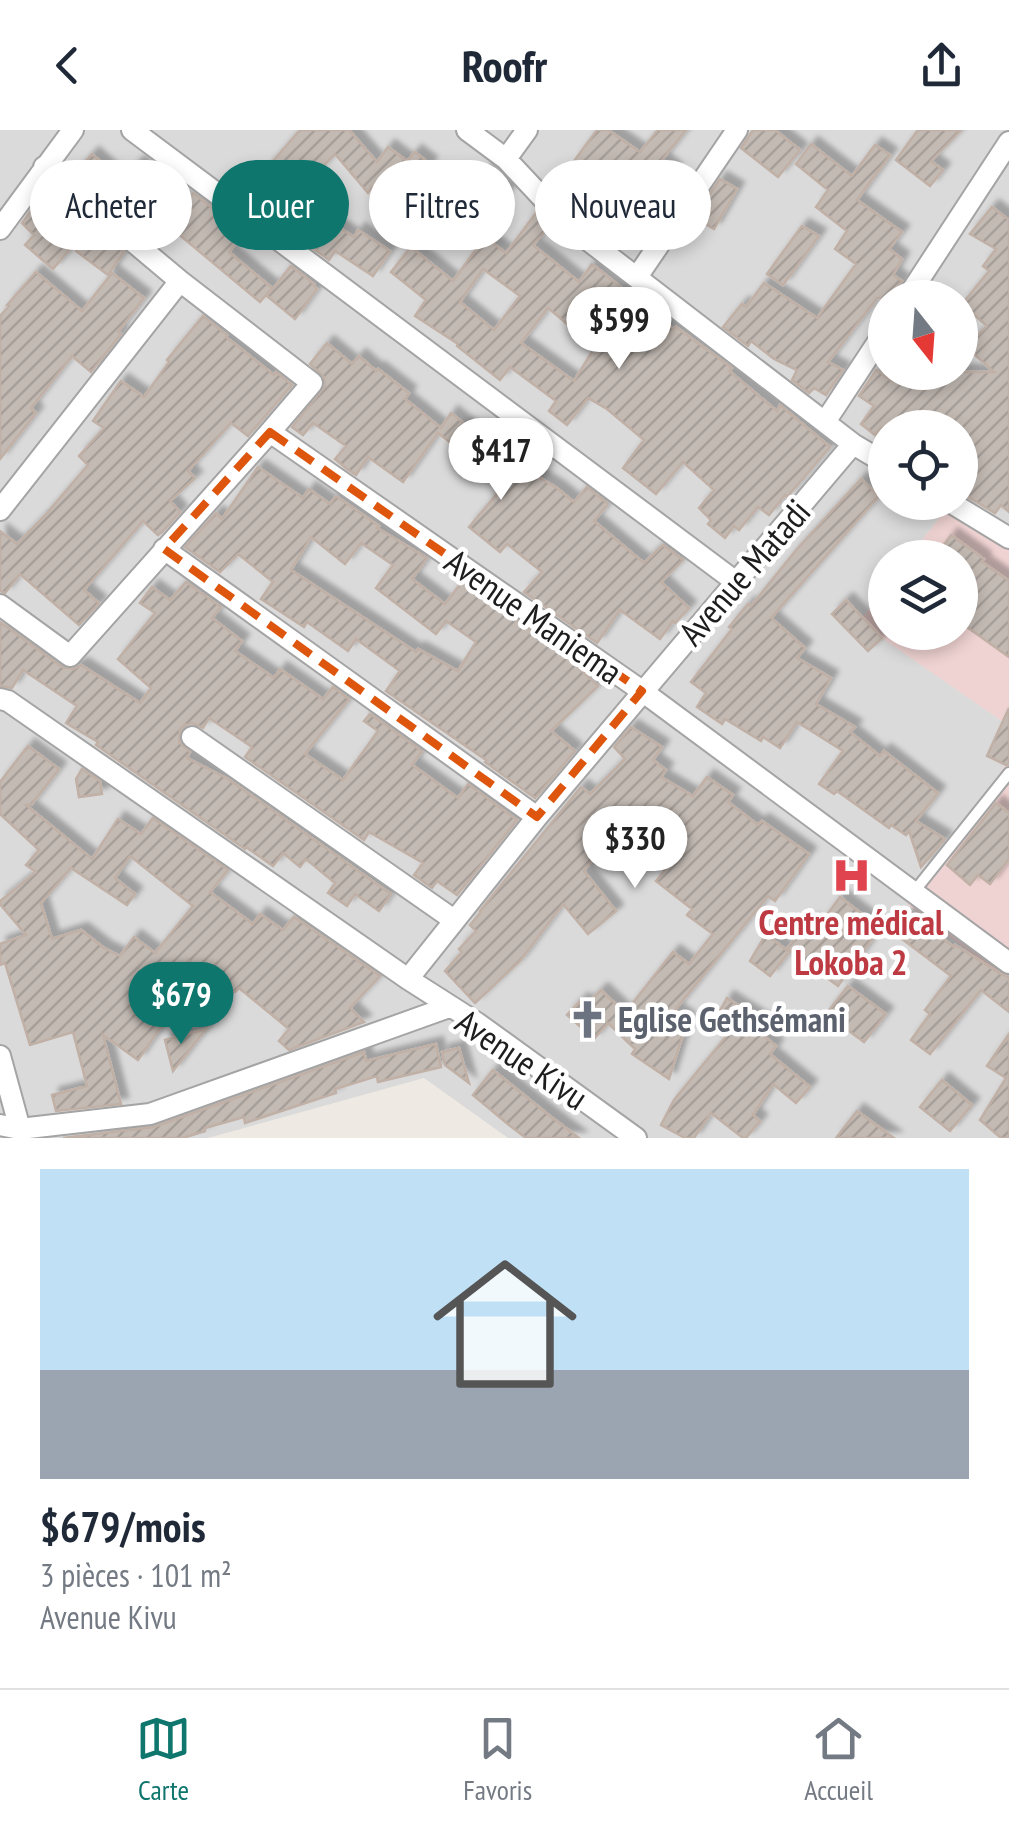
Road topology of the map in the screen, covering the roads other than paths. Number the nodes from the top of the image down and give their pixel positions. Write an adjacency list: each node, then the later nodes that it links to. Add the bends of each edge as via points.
1 (72, 130): 8 (street)
2 (132, 130): 24 (street)
3 (467, 130): 7 (street)
4 (528, 130): 7 (street)
5 (737, 130): 12 (street)
6 (1009, 142): 13 (street)
7 (506, 159): 12 (street, via 567,224)
8 (49, 160)
9 (30, 187): 10 (street)
10 (0, 230)
11 (143, 250): 14 (street)
12 (637, 277): 16 (street)
13 (919, 280)
14 (180, 281): 17 (street, via 312,383); 20 (street)
15 (868, 357): 16 (street)
16 (825, 422): 18 (street)
17 (270, 432): 23 (street); 26 (street, Avenue Maniema)
18 (853, 444): 19 (street); 24 (street, Avenue Matadi)
19 (868, 453)
20 (0, 510)
21 (978, 519): 22 (street)
22 (1009, 538)
23 (164, 549): 25 (street, via 70,656); 30 (street)
24 (736, 582): 26 (street, Avenue Matadi)
25 (0, 605)
26 (642, 691): 30 (street, Avenue Matadi); 31 (street, Avenue Maniema)
27 (0, 699): 34 (street)
28 (192, 737): 32 (street)
29 (1009, 773): 31 (lane)
30 (536, 817): 32 (street, Avenue Matadi)
31 (913, 893): 33 (street, Avenue Maniema)
32 (454, 920): 34 (street, Avenue Matadi)
33 (1009, 964)
34 (408, 978): 35 (street)
35 (449, 1006): 37 (street, Avenue Kivu, via 150,1114); 38 (street, Avenue Kivu)
36 (0, 1056): 37 (street)
37 (10, 1127)
38 (636, 1138)

